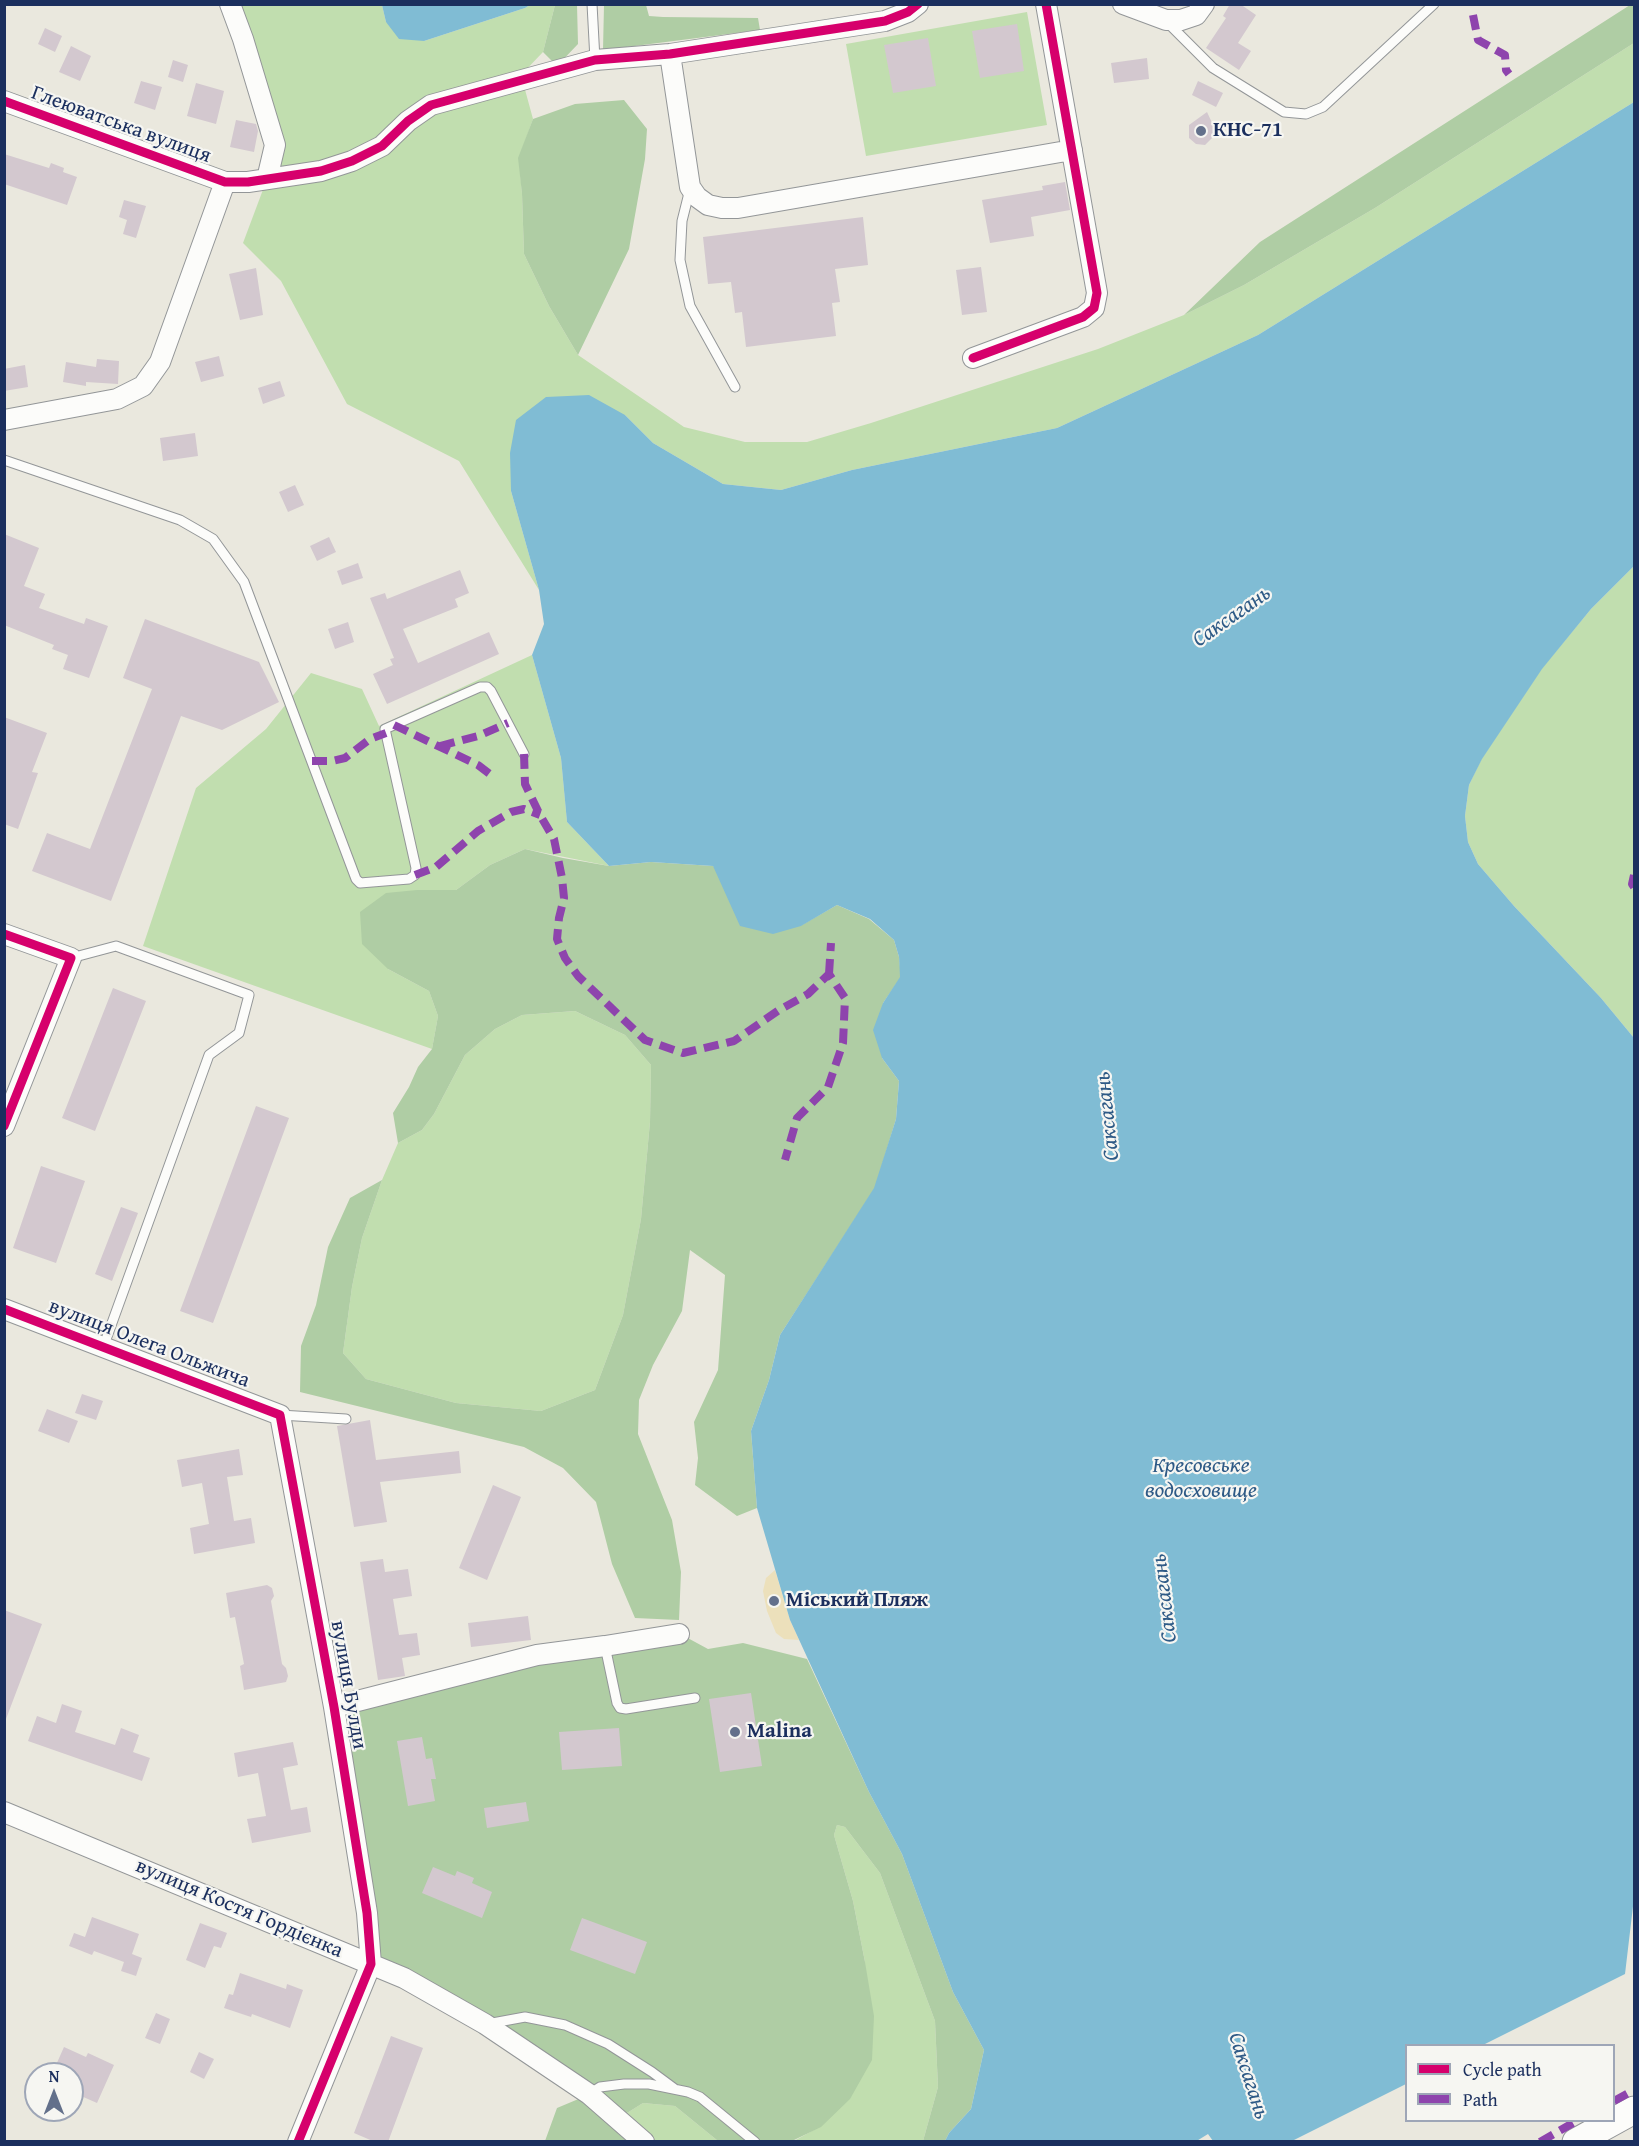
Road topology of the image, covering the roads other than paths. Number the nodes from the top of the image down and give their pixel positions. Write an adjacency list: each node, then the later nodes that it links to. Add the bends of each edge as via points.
1 (230, 4): 13 (street, via 275,145)
2 (592, 4): 10 (lane)
3 (918, 4): 9 (street, via 885,21)
4 (1046, 4): 12 (street)
5 (1122, 4): 8 (street)
6 (1204, 4): 8 (street, via 1196,15)
7 (1434, 4): 8 (lane, via 1323,107 1306,114 1284,112 1213,68)
8 (1166, 20)
9 (670, 54): 10 (street); 15 (street)
10 (595, 60): 13 (street, via 432,105 382,146 352,160 321,171)
11 (4, 101): 14 (street, Глеюватська вулиця)
12 (1072, 150): 15 (street, via 738,208 708,205); 16 (street, via 1097,293 1094,308 1083,317)
13 (267, 179): 14 (street)
14 (225, 182): 18 (street, via 160,362 143,386 117,399)
15 (690, 187): 17 (lane, via 682,221 680,260 690,306)
16 (973, 358)
17 (735, 387)
18 (4, 420)
19 (4, 460): 20 (lane, via 180,520 213,540 244,582 360,884 409,879 416,868 384,729 487,687)
20 (524, 754)
21 (4, 934): 22 (street)
22 (71, 958): 23 (street); 25 (lane, via 116,946 249,995 239,1033 209,1055)
23 (4, 1125)
24 (4, 1309): 25 (street, вулиця Олега Ольжича)
25 (104, 1345): 26 (street, вулиця Олега Ольжича)
26 (280, 1414): 27 (lane); 31 (street, вулиця Булди)
27 (346, 1419)
28 (679, 1634): 29 (street)
29 (605, 1646): 30 (lane, via 620,1708); 31 (street, via 537,1655)
30 (695, 1698)
31 (334, 1707): 33 (street, вулиця Булди, via 367,1913)
32 (4, 1812): 33 (street, вулиця Костя Гордієнка)
33 (371, 1964): 34 (street, вулиця Костя Гордієнка, via 423,1988); 40 (street)
34 (484, 2024): 35 (lane, via 525,2018 565,2025 608,2044); 36 (street, вулиця Костя Гордієнка)
35 (675, 2089): 36 (lane, via 624,2084 600,2086); 42 (lane, via 700,2097)
36 (589, 2094): 41 (street, вулиця Костя Гордієнка)
37 (1635, 2109): 38 (main road)
38 (1615, 2120)
39 (1612, 2122): 43 (main road)
40 (298, 2142)
41 (644, 2142)
42 (755, 2142)
43 (1576, 2142)

